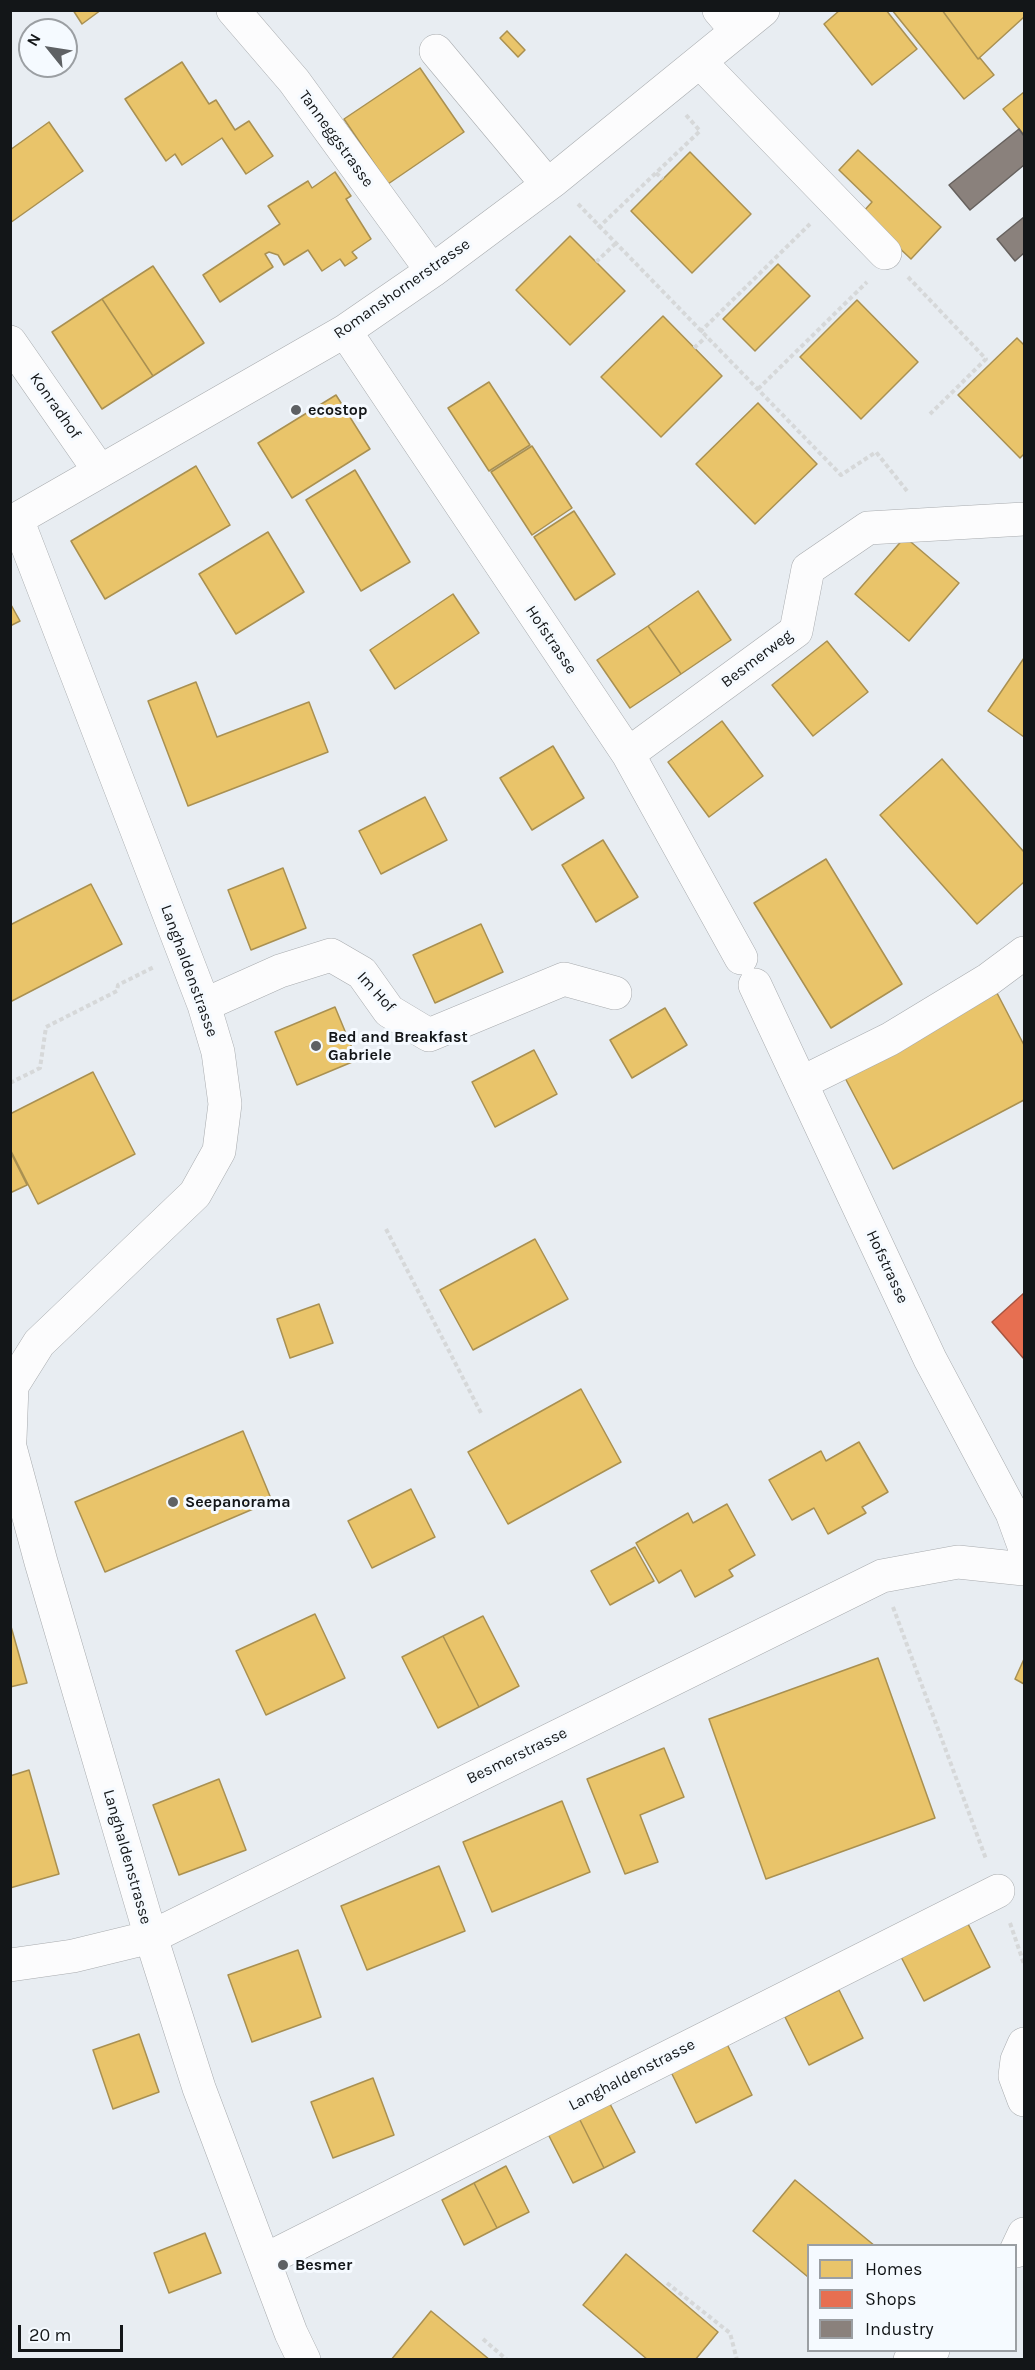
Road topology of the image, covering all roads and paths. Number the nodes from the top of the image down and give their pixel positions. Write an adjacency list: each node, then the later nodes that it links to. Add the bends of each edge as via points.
1 (234, 10): 15 (street, Tanneggstrasse, via 294,81)
2 (763, 10): 3 (street, Romanshornerstrasse)
3 (728, 21): 5 (street, Romanshornerstrasse)
4 (436, 51): 9 (street)
5 (700, 62): 9 (street, Romanshornerstrasse); 10 (street)
6 (681, 110): 7 (path, via 700,131)
7 (656, 173): 8 (path); 11 (path)
8 (663, 179)
9 (560, 191): 11 (path); 15 (street, Romanshornerstrasse)
10 (834, 200): 13 (street); 18 (path)
11 (598, 228): 12 (path)
12 (615, 244): 14 (path); 18 (path)
13 (885, 253): 22 (path, via 892,258 829,324)
14 (596, 262)
15 (432, 271): 17 (street, Romanshornerstrasse)
16 (925, 295): 23 (path, via 986,359)
17 (345, 331): 24 (street, Romanshornerstrasse); 28 (street, Hofstrasse)
18 (700, 332): 19 (path)
19 (706, 337): 21 (path); 22 (path)
20 (10, 342): 24 (street, Konradhof)
21 (694, 348)
22 (758, 389): 27 (path, via 841,475 876,452)
23 (930, 414)
24 (99, 470): 26 (street, Romanshornerstrasse)
25 (1024, 519): 27 (street, Besmerweg)
26 (14, 521): 29 (street, Langhaldenstrasse)
27 (931, 523): 28 (street, Besmerweg, via 868,528 808,569 796,631)
28 (628, 754): 34 (street, Hofstrasse, via 748,972)
29 (183, 952): 32 (street, Langhaldenstrasse); 33 (path, via 46,1027 40,1068)
30 (1024, 954): 34 (street, via 890,1039)
31 (615, 993): 32 (street, Im Hof, via 564,979 429,1035 389,1011 362,973 331,955 280,971)
32 (204, 1005): 36 (street, Langhaldenstrasse, via 218,1052 225,1104 219,1151 195,1194 39,1343)
33 (10, 1083)
34 (801, 1083): 40 (street, Hofstrasse, via 930,1359 1012,1513)
35 (386, 1228): 37 (path)
36 (11, 1386): 38 (street, Langhaldenstrasse)
37 (481, 1413)
38 (10, 1439)
39 (10, 1447): 44 (street, Langhaldenstrasse)
40 (1024, 1546)
41 (1024, 1569): 42 (street, Besmerstrasse, via 958,1562)
42 (882, 1575): 43 (path); 44 (street, Besmerstrasse)
43 (998, 1891): 45 (path); 51 (street, Langhaldenstrasse)
44 (150, 1937): 46 (street, Besmerstrasse, via 73,1956); 51 (street, Langhaldenstrasse, via 199,2088)
45 (1024, 1964)
46 (10, 1965)
47 (1024, 2044): 48 (street, via 1016,2076)
48 (1024, 2100)
49 (1024, 2234): 50 (street)
50 (1017, 2250)
51 (265, 2260): 55 (street, Langhaldenstrasse)
52 (667, 2283): 57 (path, via 730,2333)
53 (483, 2339): 56 (path)
54 (928, 2352): 58 (street)
55 (304, 2360)
56 (507, 2360)
57 (737, 2360)
58 (910, 2360)

